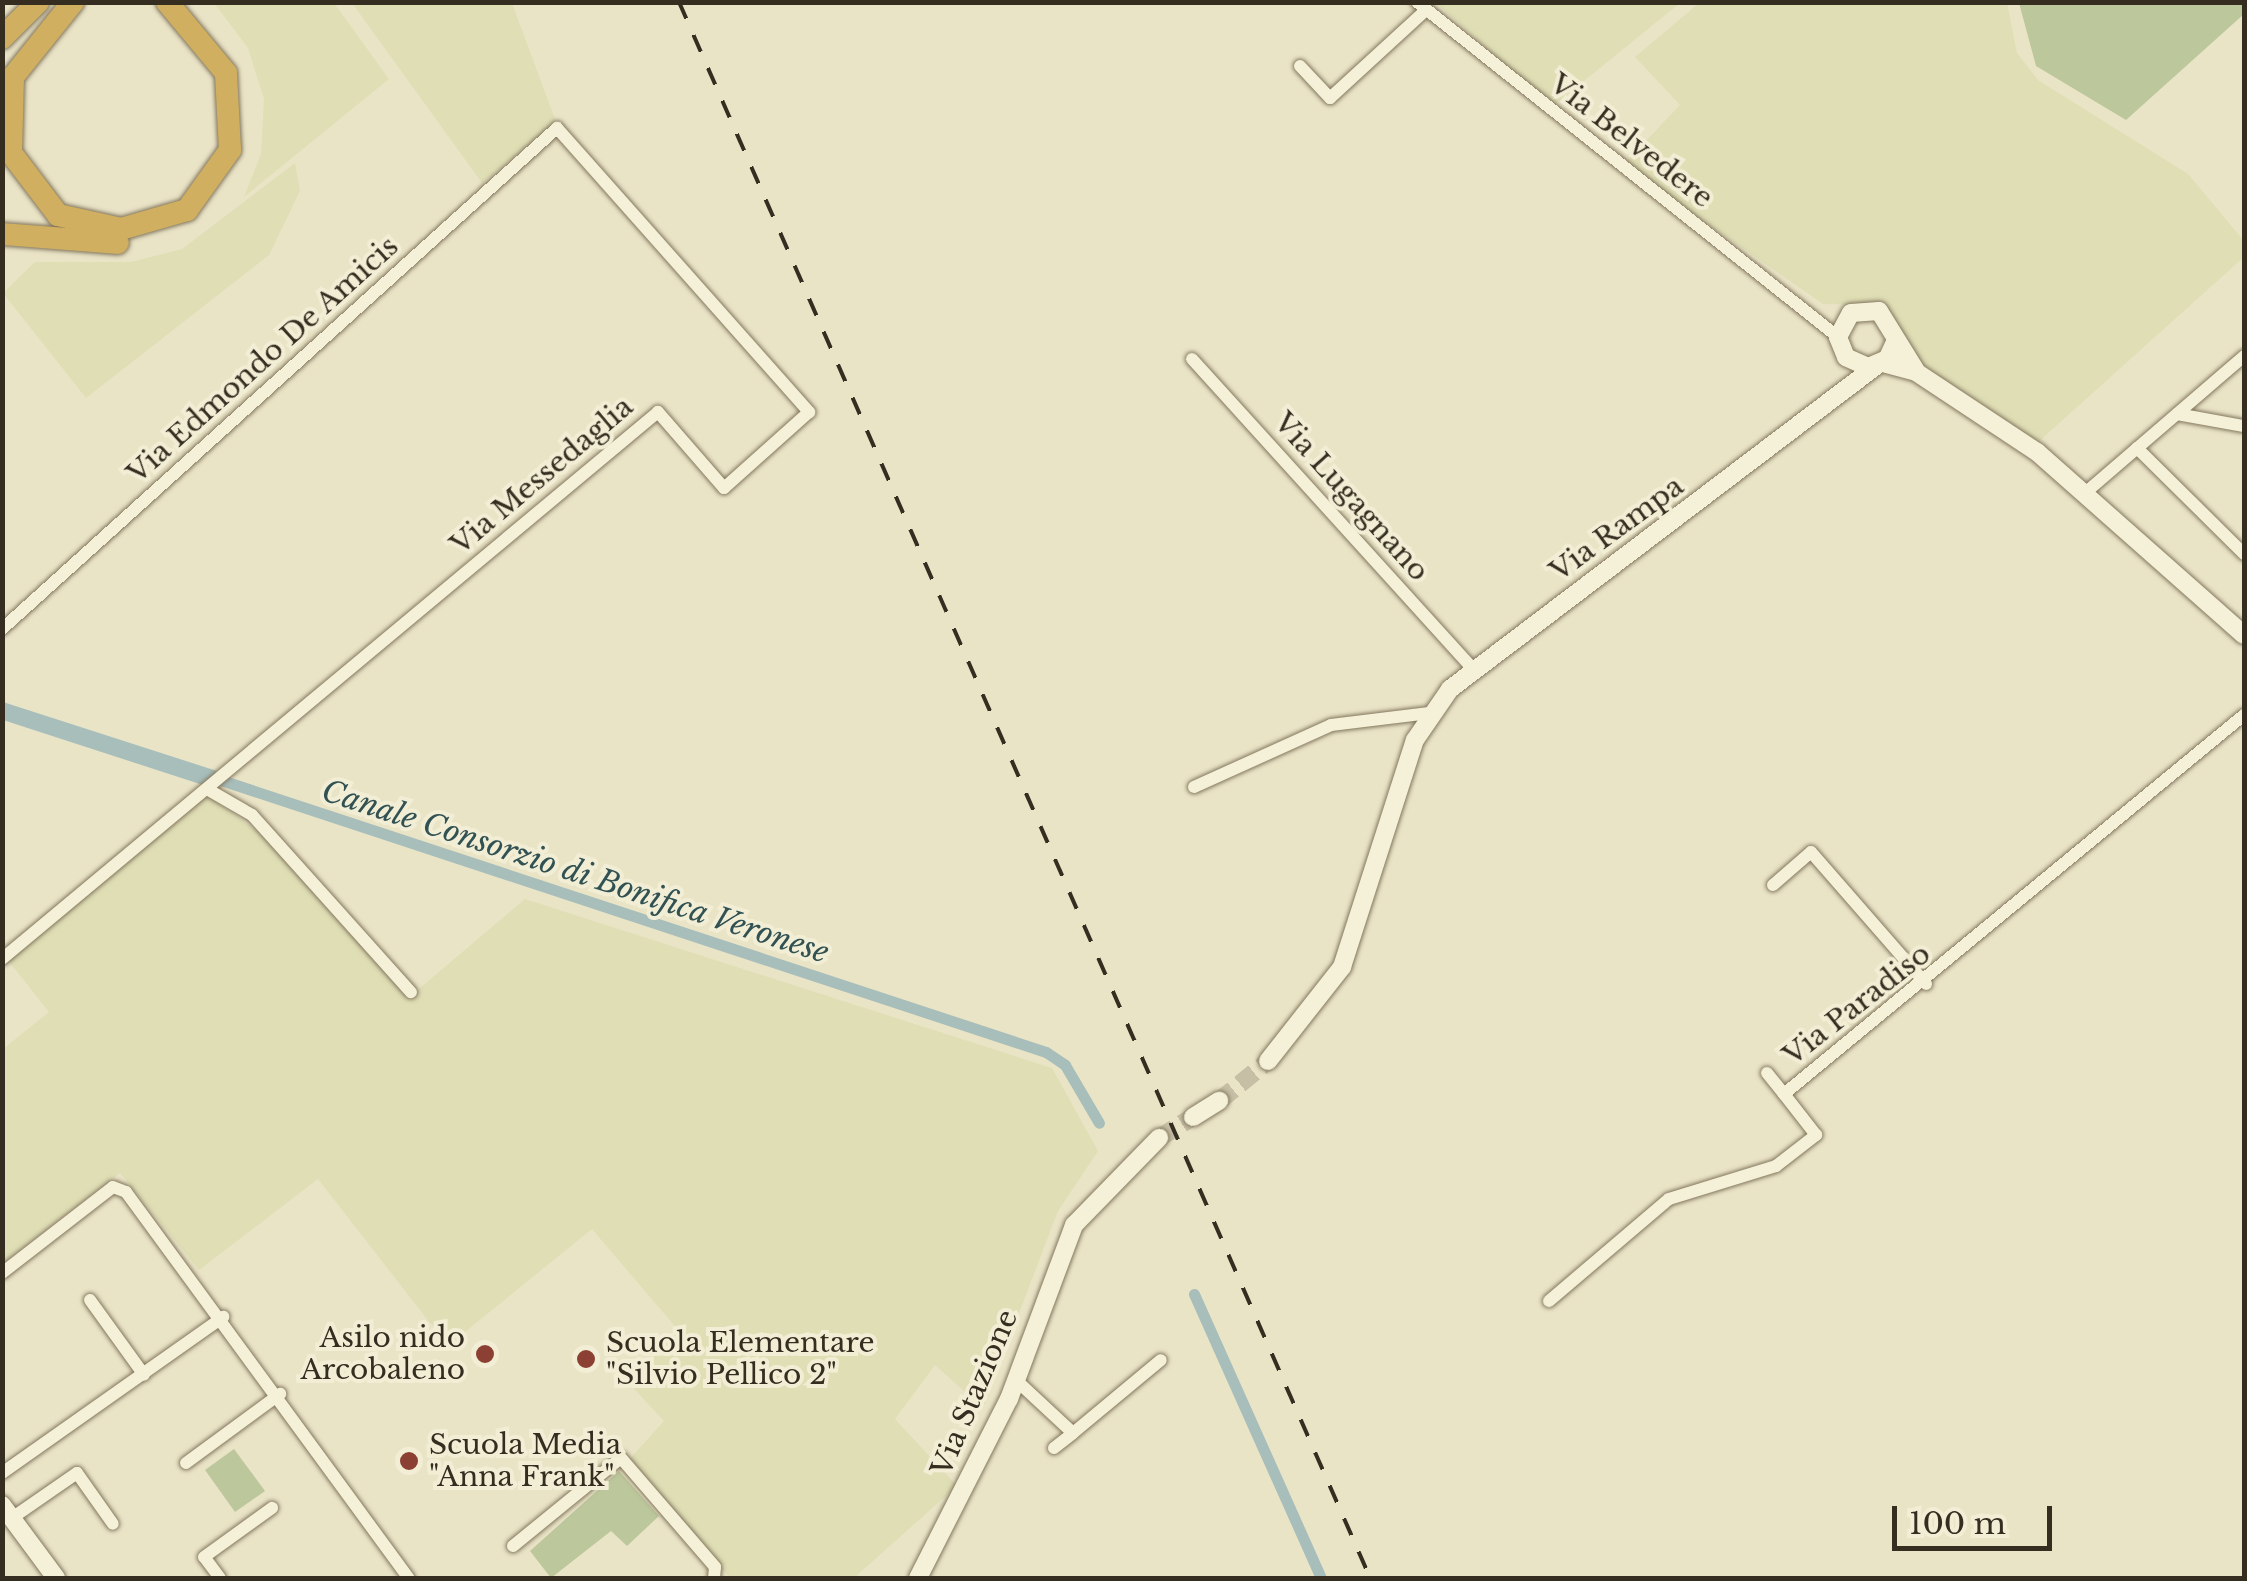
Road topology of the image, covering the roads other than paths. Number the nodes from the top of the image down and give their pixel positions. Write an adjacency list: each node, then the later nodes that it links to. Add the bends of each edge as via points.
1 (38, 2): 6 (highway)
2 (72, 2): 3 (highway, via 13,76 11,153 58,215 121,229 187,210 230,150 226,73); 8 (highway)
3 (167, 2)
4 (186, 2): 10 (highway, via 220,38 243,88 243,152 229,186 164,237 96,244)
5 (1421, 6): 7 (street, via 1330,98); 11 (street, Via Belvedere, via 1642,190)
6 (2, 38)
7 (1300, 66)
8 (2, 70)
9 (557, 128): 26 (street, Via Edmondo De Amicis); 32 (street, Via Messedaglia, via 808,412 724,488 658,412)
10 (2, 234)
11 (1818, 314): 12 (street); 13 (street, Via Belvedere)
12 (1848, 316): 13 (street); 14 (street, via 1878,311)
13 (1838, 338): 17 (street, Via Belvedere)
14 (1896, 340): 18 (street); 19 (street)
15 (2244, 356): 21 (street)
16 (1192, 358): 28 (street, Via Lugagnano)
17 (1846, 358): 18 (street); 20 (street)
18 (1879, 364): 19 (street); 20 (street, Via Rampa)
19 (1916, 372): 24 (street)
20 (1842, 393): 28 (street, Via Rampa)
21 (2177, 414): 22 (street); 23 (street)
22 (2244, 426)
23 (2137, 448): 24 (street); 25 (street)
24 (2085, 493): 27 (street)
25 (2244, 554)
26 (2, 629)
27 (2244, 636)
28 (1473, 669): 29 (street, Via Rampa)
29 (1429, 714): 31 (street, via 1331,725); 37 (street, Via Rampa, via 1342,967)
30 (2244, 714): 35 (street, Via Paradiso)
31 (1194, 787)
32 (207, 788): 34 (street, Via Messedaglia); 36 (street, via 252,815)
33 (1774, 886): 35 (street, via 1812,852)
34 (2, 959)
35 (1926, 984): 39 (street, Via Paradiso)
36 (411, 992)
37 (1268, 1061)
38 (1766, 1072): 39 (street)
39 (1784, 1094): 45 (street, Via Paradiso, via 1816,1135 1776,1166 1669,1199)
40 (1219, 1101): 41 (street)
41 (1193, 1117)
42 (1159, 1138): 49 (street, Via Stazione, via 1074,1225)
43 (2, 1274): 46 (street, via 113,1188 126,1192)
44 (90, 1300): 48 (street)
45 (1549, 1301)
46 (224, 1316): 48 (street); 50 (street)
47 (1161, 1360): 51 (street)
48 (144, 1375): 54 (street)
49 (1016, 1381): 51 (street); 63 (street, Via Stazione)
50 (280, 1394): 53 (street); 62 (street)
51 (1073, 1433): 52 (street)
52 (1054, 1448)
53 (186, 1464)
54 (2, 1474)
55 (272, 1508): 61 (street, via 204,1556)
56 (7, 1512): 57 (street, via 77,1473); 60 (street)
57 (113, 1524)
58 (513, 1546): 59 (street, via 621,1458)
59 (714, 1573)
60 (56, 1578)
61 (220, 1578)
62 (409, 1578)
63 (918, 1578)

